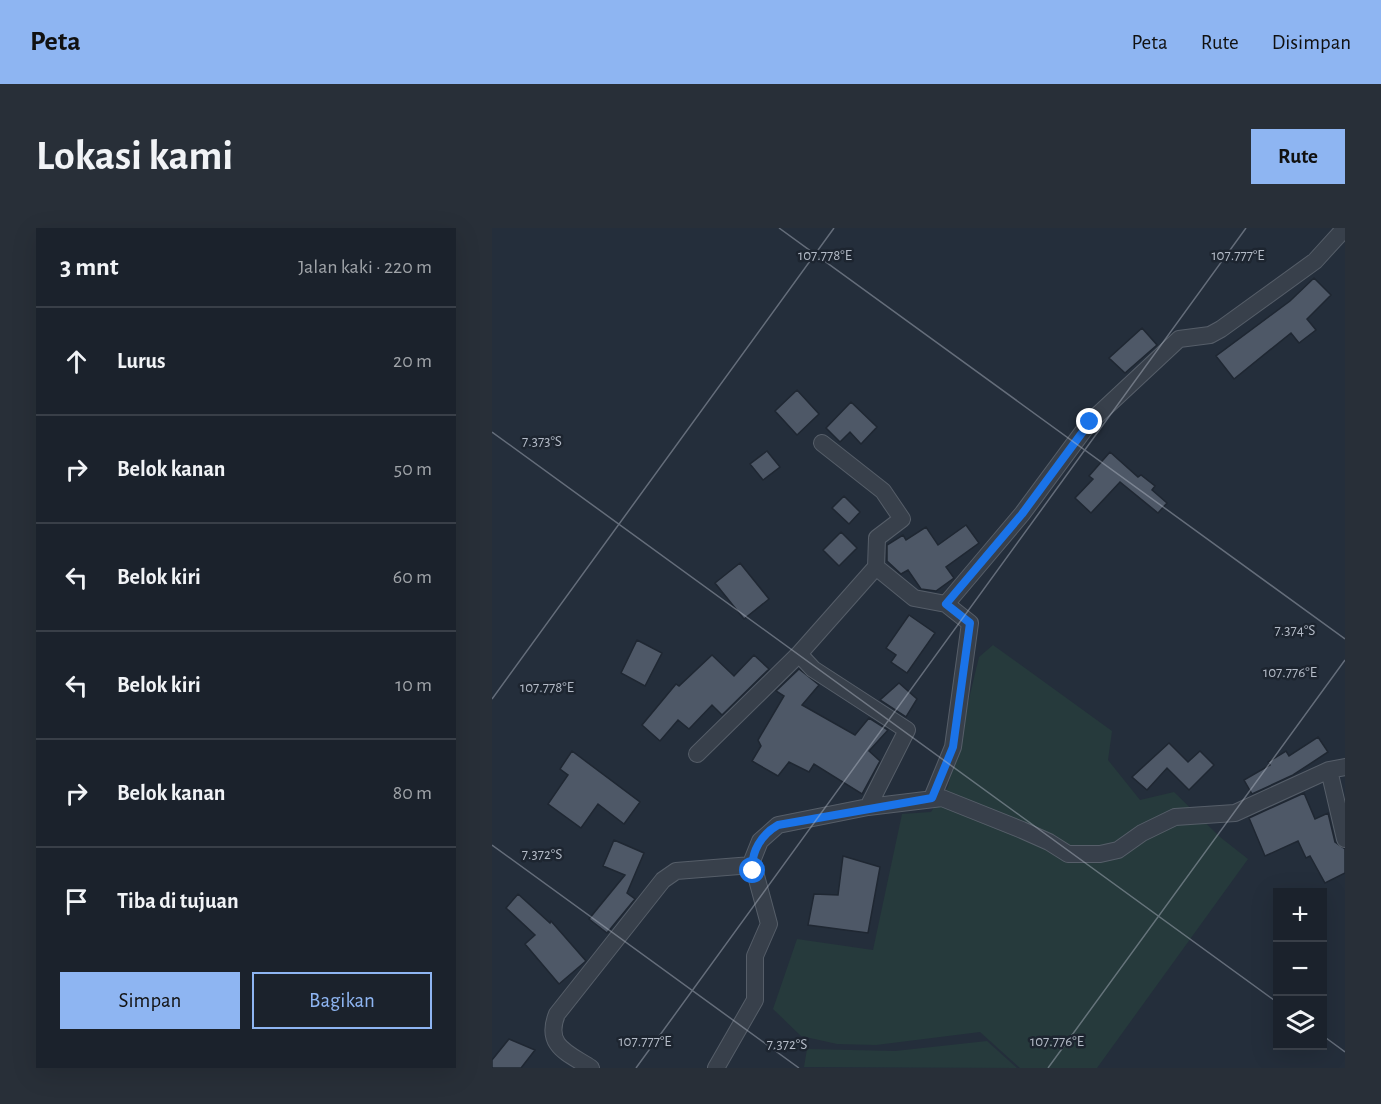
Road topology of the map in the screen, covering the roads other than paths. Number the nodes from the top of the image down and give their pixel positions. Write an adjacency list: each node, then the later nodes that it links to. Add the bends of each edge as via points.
1 (1345, 228): 4 (street, via 1315,261 1221,329 1210,335 1179,339 1090,422 1022,514)
2 (822, 443): 3 (street, via 883,491 902,519 877,538)
3 (876, 567): 4 (street, via 914,598); 5 (street)
4 (946, 604): 8 (street, via 970,623 953,747)
5 (799, 654): 6 (street); 9 (street, via 813,669 907,730)
6 (697, 754)
7 (1337, 768): 8 (street, via 1235,813 1175,817 1118,850 1100,854 1068,854 1022,830 942,798); 10 (street)
8 (932, 798): 9 (street)
9 (868, 807): 11 (street, via 778,825 760,841)
10 (1345, 839)
11 (752, 865): 12 (street, via 676,871 663,880 553,1024 554,1038 561,1048); 13 (street, via 769,924 755,956 757,993)
12 (591, 1068)
13 (716, 1068)

